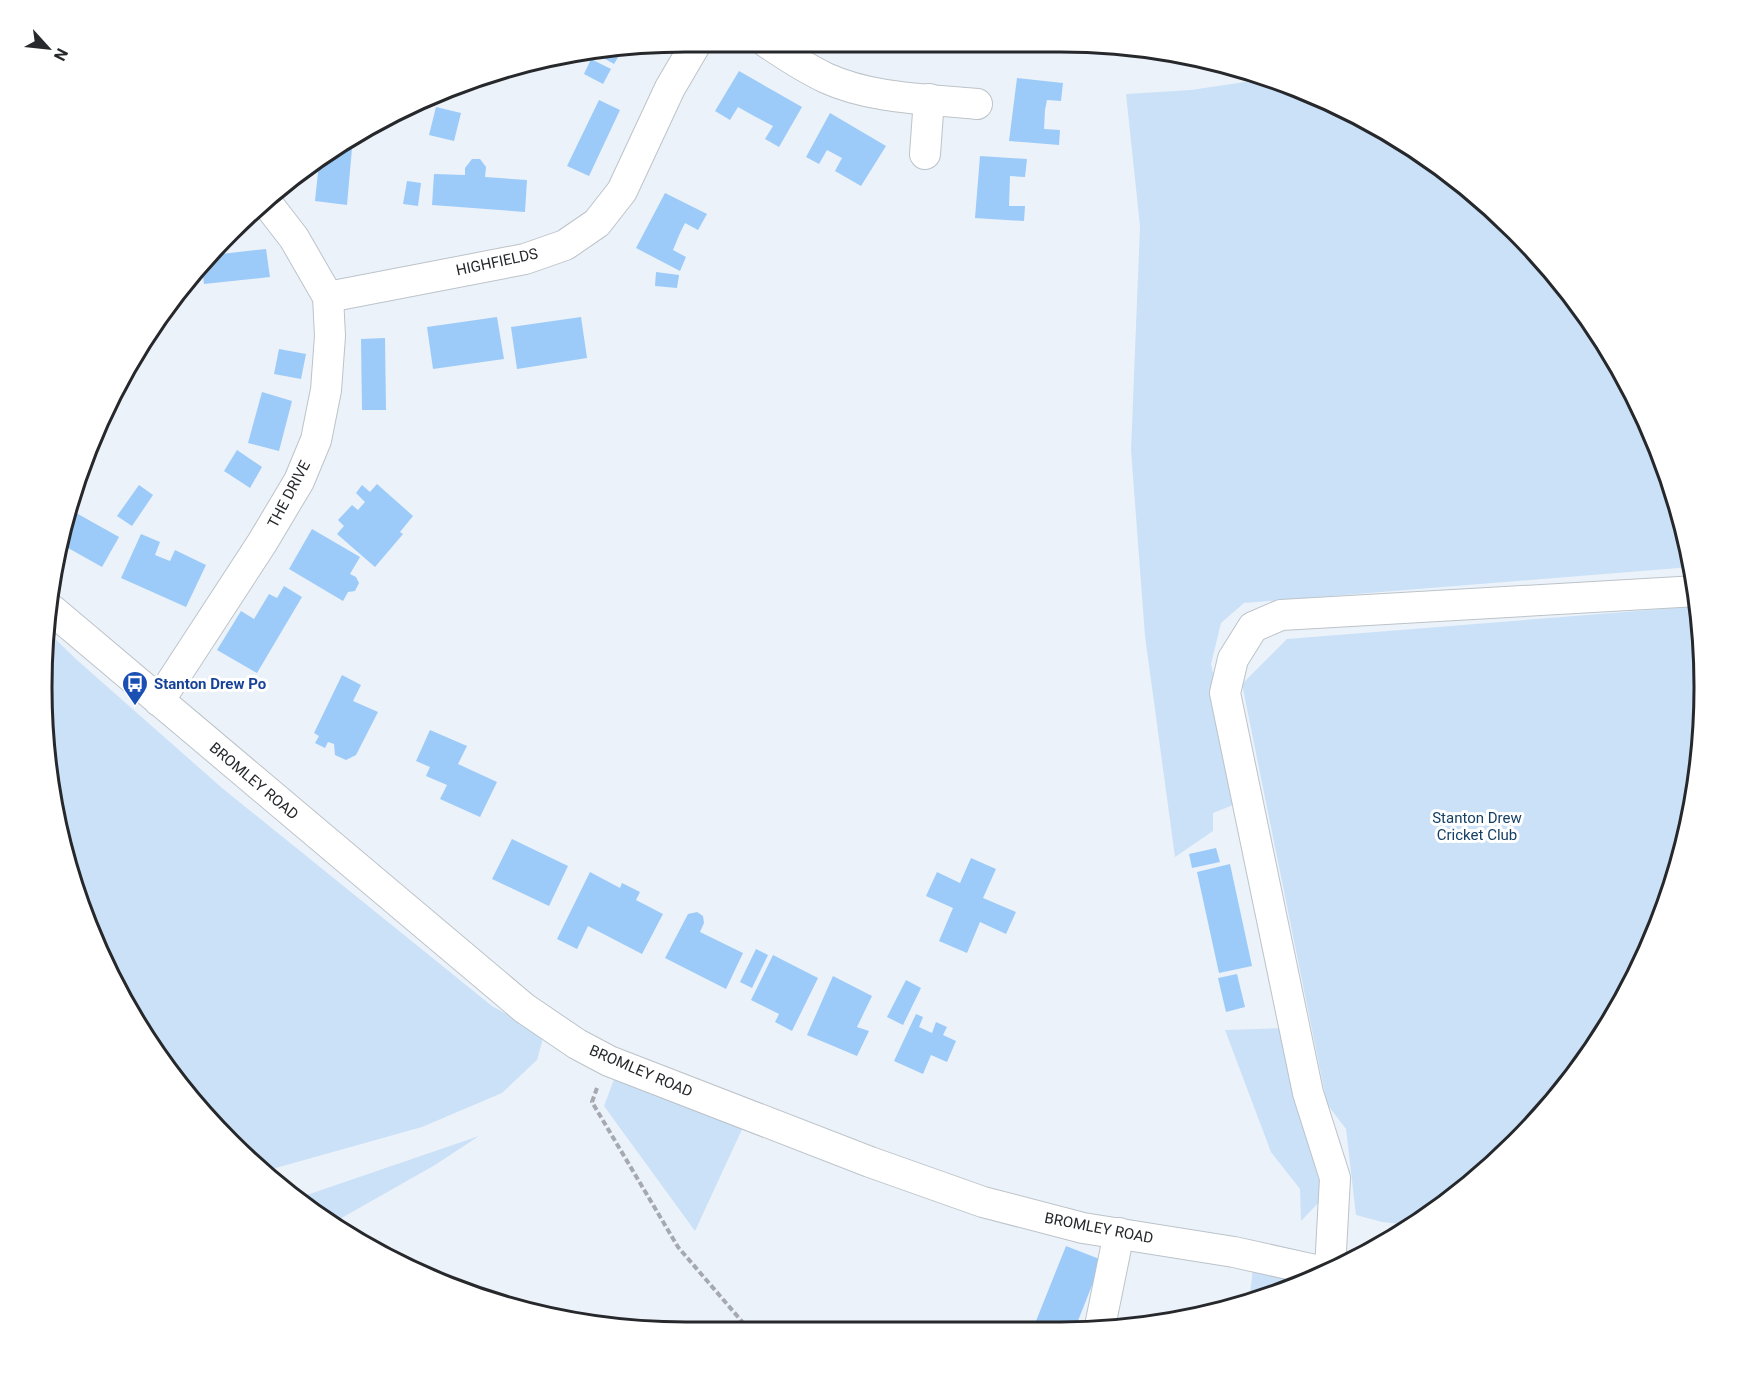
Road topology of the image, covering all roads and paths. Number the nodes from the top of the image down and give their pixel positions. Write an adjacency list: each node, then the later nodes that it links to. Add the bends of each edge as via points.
1 (691, 52): 7 (street, HIGHFIELDS, via 669,88 622,191 597,223 565,245 525,259)
2 (781, 52): 3 (street, via 827,79 876,93)
3 (929, 99): 4 (street); 5 (street)
4 (977, 104)
5 (926, 154)
6 (271, 208): 7 (street, THE DRIVE, via 294,238)
7 (328, 297): 10 (street, THE DRIVE, via 326,390 316,440 299,481)
8 (1687, 592): 13 (street, via 1281,615 1253,627 1233,659 1225,693 1308,1093 1335,1178)
9 (57, 614): 10 (street, BROMLEY ROAD)
10 (159, 701): 11 (street, BROMLEY ROAD, via 524,1008)
11 (609, 1061): 12 (street, BROMLEY ROAD, via 983,1202 1083,1228); 16 (path, via 592,1102 678,1247)
12 (1119, 1233): 14 (street, BROMLEY ROAD); 15 (street)
13 (1330, 1261)
14 (1311, 1269)
15 (1101, 1320)
16 (743, 1322)

